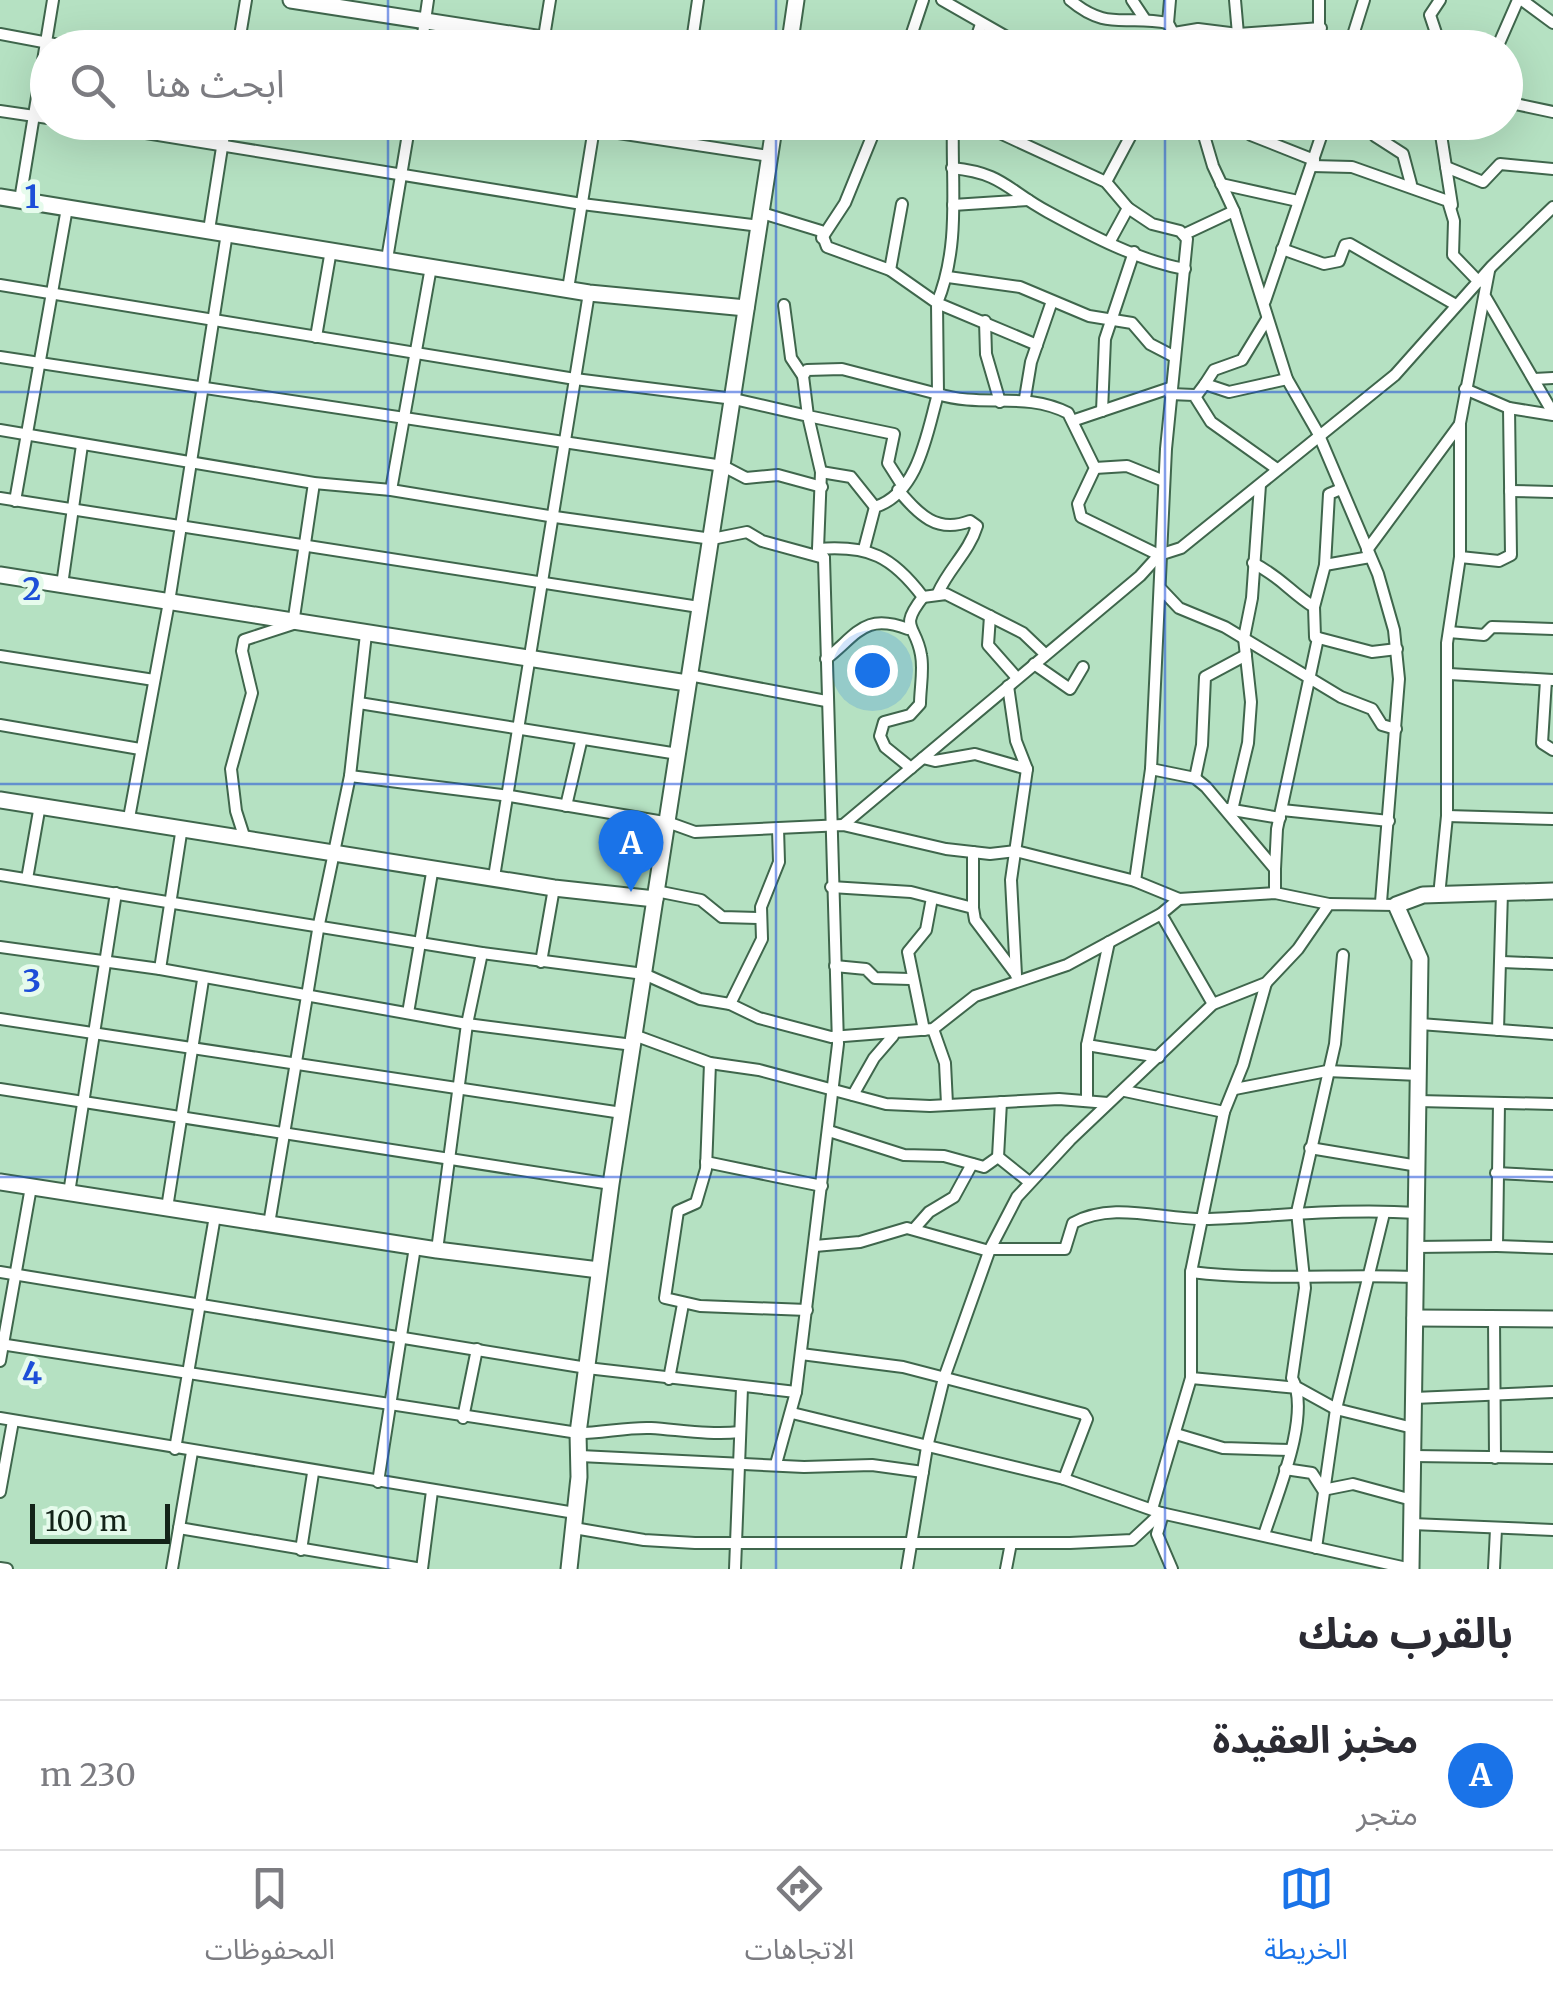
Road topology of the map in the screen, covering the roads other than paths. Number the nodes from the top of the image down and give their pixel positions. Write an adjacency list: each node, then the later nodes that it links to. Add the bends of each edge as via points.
1 (53, 0): 24 (street)
2 (246, 0): 25 (street)
3 (291, 0): 19 (street)
4 (428, 0): 19 (street)
5 (550, 0): 28 (street)
6 (698, 0): 29 (street)
7 (796, 0): 30 (street)
8 (923, 0): 31 (street)
9 (942, 0): 21 (street)
10 (1070, 0): 18 (street, via 1096,19)
11 (1132, 0): 18 (street)
12 (1170, 0): 22 (street)
13 (1235, 0): 35 (street)
14 (1319, 0): 23 (street)
15 (1364, 0): 37 (street)
16 (1440, 0): 38 (street, via 1430,15)
17 (1520, 0): 20 (street); 39 (street)
18 (1144, 18): 22 (street)
19 (426, 19): 26 (street); 27 (street)
20 (1553, 23)
21 (981, 24): 32 (street); 33 (street)
22 (1171, 28): 34 (street)
23 (1321, 28): 36 (street)
24 (48, 30)
25 (241, 30)
26 (424, 30)
27 (498, 30)
28 (545, 30)
29 (694, 30)
30 (791, 30)
31 (913, 30)
32 (979, 30)
33 (992, 30)
34 (1206, 30)
35 (1238, 30)
36 (1293, 30)
37 (1355, 30)
38 (1435, 30)
39 (1506, 30)
40 (0, 34): 41 (street)
41 (30, 40)
42 (1523, 106): 44 (street)
43 (0, 110): 45 (street)
44 (1553, 112)
45 (30, 115)
46 (30, 140): 73 (street)
47 (191, 140): 62 (street)
48 (223, 140): 62 (street)
49 (407, 140): 68 (street)
50 (592, 140): 76 (street)
51 (676, 140): 63 (street)
52 (772, 140): 63 (street)
53 (871, 140): 88 (street)
54 (952, 140): 66 (street)
55 (1015, 140): 69 (street)
56 (1128, 140): 69 (street)
57 (1206, 140): 70 (street)
58 (1262, 140): 64 (street)
59 (1320, 140): 64 (street)
60 (1382, 140): 71 (street, via 1403,154)
61 (1442, 140): 65 (street)
62 (222, 145): 68 (street); 85 (street)
63 (769, 156): 83 (street)
64 (1313, 163): 71 (street); 75 (street)
65 (1446, 167): 67 (street, via 1482,182 1500,164); 84 (street)
66 (952, 168): 74 (street, via 998,176); 78 (street)
67 (1553, 170)
68 (401, 176): 76 (street); 93 (street)
69 (1106, 182): 81 (street)
70 (1221, 184): 75 (street); 82 (street)
71 (1411, 184): 84 (street, via 1448,201)
72 (0, 197): 73 (street)
73 (20, 200): 80 (street)
74 (1028, 200): 78 (street); 89 (street)
75 (1298, 201): 90 (street)
76 (582, 204): 83 (street); 101 (street)
77 (902, 204): 97 (street)
78 (954, 205): 98 (street)
79 (1553, 207): 96 (street)
80 (67, 208): 85 (street); 103 (street)
81 (1128, 208): 87 (street); 89 (street)
82 (1234, 211): 87 (street); 107 (street)
83 (761, 220): 88 (street, via 820,231); 110 (street)
84 (1454, 221): 99 (street, via 1453,255)
85 (209, 230): 86 (street)
86 (227, 233): 91 (street); 112 (street)
87 (1185, 234): 95 (street)
88 (822, 239): 97 (street, via 836,252)
89 (1110, 241): 92 (street)
90 (1282, 249): 107 (street); 109 (street, via 1324,264 1339,261 1350,244)
91 (331, 250): 93 (street); 115 (street)
92 (1134, 252): 95 (street); 114 (street)
93 (386, 259): 94 (street)
94 (431, 267): 101 (street); 117 (street)
95 (1185, 269): 118 (street)
96 (1490, 269): 99 (street); 104 (street)
97 (890, 270): 105 (street)
98 (948, 277): 105 (street); 106 (street, via 1020,288)
99 (1479, 282): 109 (street)
100 (0, 285): 103 (street)
101 (568, 290): 102 (street)
102 (589, 293): 110 (street); 123 (street)
103 (53, 294): 112 (street); 120 (street)
104 (1485, 297): 125 (street); 128 (street)
105 (938, 303): 113 (street); 130 (street)
106 (1051, 304): 114 (street); 116 (street)
107 (1264, 304): 111 (street)
108 (784, 305): 121 (street, via 791,358)
109 (1456, 306): 143 (street, via 1395,375)
110 (746, 308): 132 (street)
111 (1267, 319): 124 (street); 126 (street, via 1242,360 1214,370)
112 (214, 320): 115 (street); 127 (street)
113 (985, 321): 116 (street); 134 (street, via 986,354)
114 (1110, 322): 118 (street, via 1132,322 1150,344); 136 (street)
115 (316, 337): 117 (street)
116 (1037, 345): 133 (street)
117 (416, 353): 123 (street); 140 (street)
118 (1175, 357): 129 (street)
119 (0, 358): 120 (street)
120 (36, 364): 127 (street); 144 (street)
121 (803, 376): 130 (street, via 814,368 842,368); 138 (street)
122 (1553, 378): 125 (street)
123 (575, 379): 132 (street); 146 (street)
124 (1287, 379): 126 (street, via 1229,392); 143 (street)
125 (1534, 379): 137 (street)
126 (1205, 384): 131 (street)
127 (203, 389): 140 (street); 147 (street)
128 (1466, 389): 135 (street); 141 (street)
129 (1170, 391): 131 (street); 136 (street); 152 (street)
130 (938, 394): 134 (street, via 974,404); 156 (street, via 918,465)
131 (1196, 396): 150 (street, via 1211,422)
132 (734, 398): 138 (street); 148 (street)
133 (1025, 398): 134 (street); 139 (street)
134 (1000, 402)
135 (1509, 408): 137 (street); 159 (street)
136 (1102, 411): 139 (street)
137 (1553, 414)
138 (808, 416): 151 (street); 156 (street, via 894,434 888,464)
139 (1075, 420): 149 (street)
140 (404, 421): 146 (street); 158 (street)
141 (1460, 423): 171 (street); 173 (street)
142 (0, 430): 144 (street)
143 (1318, 433): 150 (street); 157 (street)
144 (27, 434): 145 (street); 162 (street)
145 (82, 444): 147 (street); 164 (street)
146 (566, 446): 148 (street); 165 (street)
147 (191, 462): 153 (street); 166 (street)
148 (723, 466): 155 (street, via 746,478 778,475); 167 (street)
149 (1095, 468): 152 (street, via 1127,466); 172 (street, via 1078,504 1081,517)
150 (1278, 469): 154 (street)
151 (821, 472): 155 (street); 163 (street, via 851,476)
152 (1164, 481): 172 (street)
153 (314, 484): 158 (street); 168 (street)
154 (1260, 485): 172 (street, via 1181,548); 174 (street)
155 (822, 487): 170 (street)
156 (900, 487): 163 (street); 180 (street, via 926,520 949,527 970,520 977,526)
157 (1341, 489): 171 (street); 175 (street, via 1329,494)
158 (392, 490): 165 (street)
159 (1510, 491): 160 (street); 173 (street, via 1511,555 1499,561)
160 (1553, 492)
161 (0, 498): 162 (street)
162 (16, 501): 164 (street)
163 (875, 508): 169 (street)
164 (72, 510): 166 (street); 177 (street)
165 (555, 517): 167 (street); 178 (street)
166 (181, 528): 168 (street); 182 (street)
167 (712, 538): 170 (street, via 748,532); 184 (street)
168 (306, 548): 178 (street); 186 (street)
169 (864, 548): 170 (street); 181 (street, via 898,568)
170 (821, 553): 198 (street)
171 (1369, 554): 175 (street); 193 (street)
172 (1159, 555): 179 (street); 194 (street)
173 (1460, 558): 189 (street)
174 (1252, 563): 183 (street); 191 (street)
175 (1325, 564): 183 (street)
176 (1, 579): 177 (street)
177 (62, 585): 182 (street)
178 (543, 586): 184 (street); 197 (street)
179 (1161, 589): 191 (street, via 1179,608); 219 (street)
180 (938, 593): 181 (street); 185 (street)
181 (923, 597): 187 (street)
182 (169, 602): 186 (street); 204 (street)
183 (1314, 606): 192 (street)
184 (699, 607): 203 (street)
185 (990, 616): 194 (street); 206 (street, via 988,646)
186 (293, 624): 190 (street); 236 (street, via 244,640 252,693 231,769)
187 (908, 629): 198 (street, via 883,621 858,628); 217 (street, via 922,654 920,704 910,715 884,722 880,736)
188 (1553, 630): 189 (street)
189 (1449, 632): 201 (street)
190 (366, 634): 197 (street); 208 (street)
191 (1244, 638): 195 (street); 202 (street)
192 (1318, 638): 193 (street, via 1372,652); 202 (street)
193 (1397, 649): 210 (street)
194 (1045, 654): 199 (street)
195 (1246, 655): 221 (street, via 1205,677); 226 (street, via 1249,730)
196 (0, 656): 204 (street)
197 (532, 659): 203 (street); 211 (street)
198 (826, 659): 207 (street)
199 (1034, 664): 200 (street, via 1070,689); 206 (street)
200 (1083, 667)
201 (1449, 674): 205 (street); 228 (street)
202 (1309, 677): 210 (street); 227 (street)
203 (688, 679): 207 (street); 215 (street)
204 (154, 680): 213 (street)
205 (1550, 680): 214 (street, via 1542,743)
206 (1012, 682): 216 (street); 218 (street, via 1016,740)
207 (826, 701): 234 (street)
208 (359, 703): 211 (street); 220 (street)
209 (0, 726): 213 (street)
210 (1396, 728): 231 (street)
211 (517, 731): 212 (street); 222 (street)
212 (581, 742): 215 (street); 225 (street)
213 (140, 749): 229 (street)
214 (1553, 750)
215 (678, 754): 232 (street)
216 (923, 758): 217 (street); 218 (street, via 976,754)
217 (911, 768): 234 (street)
218 (1027, 769): 237 (street)
219 (1151, 769): 221 (street); 245 (street)
220 (350, 776): 222 (street); 238 (street)
221 (1196, 778): 226 (street)
222 (510, 796): 225 (street); 243 (street)
223 (0, 800): 224 (street)
224 (40, 805): 229 (street); 244 (street)
225 (566, 806): 232 (street)
226 (1228, 809): 227 (street); 241 (street)
227 (1281, 814): 231 (street); 241 (street)
228 (1447, 816): 230 (street); 253 (street)
229 (129, 818): 233 (street)
230 (1553, 819)
231 (1390, 821): 258 (street)
232 (670, 823): 235 (street, via 700,832); 252 (street)
233 (182, 826): 236 (street); 256 (street)
234 (836, 826): 235 (street); 239 (street); 246 (street)
235 (778, 828): 261 (street, via 777,872)
236 (244, 836): 238 (street)
237 (1016, 851): 239 (street); 245 (street); 275 (street, via 1011,880)
238 (338, 852): 240 (street); 262 (street)
239 (973, 852): 259 (street)
240 (433, 867): 243 (street); 263 (street)
241 (1276, 868): 249 (street)
242 (0, 874): 244 (street)
243 (494, 877): 247 (street)
244 (27, 879): 251 (street)
245 (1135, 881): 255 (street)
246 (832, 887): 254 (street); 272 (street)
247 (554, 888): 252 (street); 268 (street)
248 (1553, 891): 250 (street)
249 (1275, 892): 255 (street); 257 (street)
250 (1502, 892): 253 (street); 269 (street)
251 (116, 893): 256 (street); 270 (street)
252 (656, 895): 261 (street, via 702,900 722,916); 274 (street)
253 (1439, 896): 258 (street)
254 (932, 898): 259 (street); 277 (street, via 926,930 908,952)
255 (1179, 899): 260 (street)
256 (171, 901): 262 (street); 273 (street)
257 (1329, 904): 258 (street); 278 (street)
258 (1388, 904): 285 (street, via 1420,959)
259 (973, 908): 275 (street)
260 (1161, 914): 264 (street); 281 (street)
261 (758, 918): 280 (street, via 762,939)
262 (319, 924): 263 (street); 279 (street)
263 (421, 942): 266 (street); 282 (street)
264 (1109, 942): 275 (street, via 1066,965); 293 (street)
265 (0, 946): 270 (street)
266 (482, 953): 268 (street); 284 (street)
267 (1343, 955): 298 (street)
268 (541, 962): 274 (street)
269 (1502, 962): 271 (street); 287 (street)
270 (105, 964): 273 (street); 288 (street)
271 (1553, 964)
272 (835, 966): 277 (street); 290 (street)
273 (160, 969): 276 (street)
274 (644, 974): 280 (street, via 700,999); 292 (street)
275 (1018, 976): 286 (street)
276 (203, 980): 279 (street); 294 (street)
277 (910, 980): 286 (street)
278 (1266, 983): 281 (street); 300 (street)
279 (306, 996): 282 (street); 297 (street)
280 (730, 1004): 290 (street, via 759,1018)
281 (1213, 1004): 295 (street)
282 (408, 1013): 284 (street)
283 (0, 1018): 288 (street)
284 (468, 1024): 292 (street); 304 (street)
285 (1420, 1024): 287 (street); 299 (street)
286 (928, 1030): 291 (street); 312 (street, via 945,1063)
287 (1498, 1030): 289 (street)
288 (93, 1034): 294 (street); 309 (street)
289 (1553, 1034)
290 (838, 1036): 291 (street); 302 (street)
291 (893, 1036): 305 (street)
292 (634, 1040): 296 (street); 315 (street)
293 (1087, 1044): 295 (street); 306 (street)
294 (194, 1049): 297 (street); 316 (street)
295 (1159, 1057): 303 (street)
296 (710, 1064): 302 (street); 322 (street)
297 (295, 1066): 304 (street); 318 (street)
298 (1327, 1070): 299 (street); 300 (street); 319 (street)
299 (1419, 1075): 307 (street)
300 (1235, 1089): 314 (street)
301 (0, 1090): 309 (street)
302 (834, 1090): 305 (street); 317 (street)
303 (1125, 1091): 310 (street); 314 (street)
304 (461, 1092): 315 (street); 321 (street)
305 (853, 1095): 312 (street, via 898,1105)
306 (1087, 1100): 308 (street); 310 (street)
307 (1418, 1101): 311 (street); 324 (street)
308 (1000, 1102): 312 (street); 320 (street)
309 (84, 1103): 316 (street); 332 (street)
310 (1108, 1103): 327 (street)
311 (1498, 1103): 313 (street); 325 (street)
312 (947, 1104)
313 (1553, 1104)
314 (1224, 1112): 338 (street)
315 (622, 1113): 329 (street)
316 (184, 1118): 318 (street); 333 (street)
317 (829, 1131): 323 (street, via 904,1155); 330 (street)
318 (284, 1134): 321 (street); 339 (street)
319 (1310, 1148): 324 (street); 334 (street)
320 (998, 1157): 323 (street, via 988,1166); 327 (street)
321 (451, 1162): 329 (street); 346 (street)
322 (706, 1162): 330 (street); 356 (street, via 698,1200 679,1209 671,1243 664,1296)
323 (972, 1164): 340 (street, via 954,1197)
324 (1418, 1166): 336 (street)
325 (1496, 1173): 326 (street); 343 (street)
326 (1553, 1176)
327 (1028, 1181): 347 (street)
328 (0, 1182): 331 (street)
329 (611, 1184): 348 (street)
330 (822, 1186): 342 (street)
331 (31, 1187): 332 (street); 351 (street)
332 (68, 1193): 333 (street)
333 (167, 1208): 337 (street)
334 (1296, 1212): 335 (street); 338 (street); 353 (street)
335 (1384, 1213): 336 (street); 352 (street)
336 (1417, 1213): 344 (street)
337 (215, 1216): 339 (street); 355 (street)
338 (1205, 1219): 347 (street, via 1112,1212 1073,1224 1065,1248); 350 (street)
339 (269, 1224): 341 (street)
340 (914, 1229): 342 (street); 347 (street)
341 (414, 1246): 346 (street); 361 (street)
342 (815, 1246): 357 (street)
343 (1497, 1246): 344 (street); 345 (street)
344 (1416, 1247): 354 (street)
345 (1553, 1248)
346 (437, 1250): 348 (street)
347 (990, 1250): 368 (street)
348 (599, 1270): 366 (street)
349 (0, 1272): 351 (street)
350 (1191, 1272): 353 (street); 369 (street)
351 (16, 1275): 355 (street); 362 (street)
352 (1369, 1275): 353 (street); 354 (street); 378 (street)
353 (1304, 1277): 372 (street, via 1292,1378)
354 (1416, 1278): 358 (street)
355 (200, 1304): 361 (street); 367 (street)
356 (683, 1304): 357 (street); 370 (street)
357 (806, 1310): 364 (street)
358 (1415, 1318): 359 (street); 376 (street)
359 (1494, 1318): 360 (street); 375 (street)
360 (1553, 1319)
361 (400, 1337): 363 (street); 377 (street)
362 (2, 1344): 365 (street); 367 (street)
363 (477, 1349): 366 (street); 381 (street)
364 (801, 1354): 368 (street); 373 (street)
365 (0, 1361)
366 (587, 1368): 370 (street); 385 (street)
367 (189, 1371): 377 (street); 388 (street)
368 (944, 1378): 387 (street); 400 (street, via 1084,1414 1081,1443)
369 (1190, 1378): 372 (street); 386 (street)
370 (669, 1379): 371 (street)
371 (742, 1388): 373 (street); 384 (street)
372 (1298, 1388): 378 (street); 389 (street)
373 (796, 1392): 379 (street)
374 (1553, 1392): 375 (street)
375 (1495, 1396): 376 (street); 393 (street)
376 (1414, 1398): 383 (street)
377 (389, 1406): 381 (street); 401 (street)
378 (1336, 1409): 383 (street); 402 (street)
379 (792, 1413): 387 (street); 396 (street)
380 (0, 1418): 382 (street)
381 (463, 1418): 385 (street)
382 (13, 1421): 388 (street); 404 (street)
383 (1413, 1428): 392 (street)
384 (740, 1432): 385 (street); 395 (street)
385 (578, 1433): 391 (street)
386 (1176, 1434): 389 (street, via 1223,1448); 406 (street)
387 (927, 1446): 398 (street); 400 (street)
388 (175, 1449): 390 (street)
389 (1290, 1450): 397 (street)
390 (192, 1452): 399 (street); 409 (street)
391 (580, 1456): 395 (street); 407 (street)
392 (1413, 1456): 393 (street); 405 (street)
393 (1495, 1458): 394 (street)
394 (1553, 1458)
395 (742, 1463): 396 (street); 413 (street)
396 (776, 1464): 398 (street)
397 (1285, 1469): 402 (street, via 1312,1474); 412 (street)
398 (924, 1472): 415 (street)
399 (313, 1473): 401 (street); 417 (street)
400 (1064, 1479): 406 (street)
401 (378, 1482): 403 (street)
402 (1323, 1490): 405 (street, via 1354,1484); 416 (street)
403 (432, 1491): 407 (street); 420 (street)
404 (0, 1492)
405 (1412, 1500): 408 (street)
406 (1159, 1512): 412 (street); 414 (street, via 1132,1540); 425 (street, via 1157,1534)
407 (575, 1520): 413 (street, via 644,1540); 421 (street)
408 (1412, 1524): 410 (street); 426 (street)
409 (179, 1528): 417 (street); 419 (street)
410 (1496, 1529): 411 (street); 427 (street)
411 (1553, 1530)
412 (1264, 1535): 416 (street)
413 (737, 1541): 415 (street); 422 (street)
414 (1011, 1543): 415 (street); 424 (street)
415 (913, 1544): 423 (street)
416 (1316, 1548): 426 (street)
417 (301, 1550): 418 (street)
418 (364, 1564): 420 (street)
419 (172, 1569)
420 (422, 1569)
421 (569, 1569)
422 (735, 1569)
423 (907, 1569)
424 (1006, 1569)
425 (1172, 1569)
426 (1411, 1569)
427 (1494, 1569)

